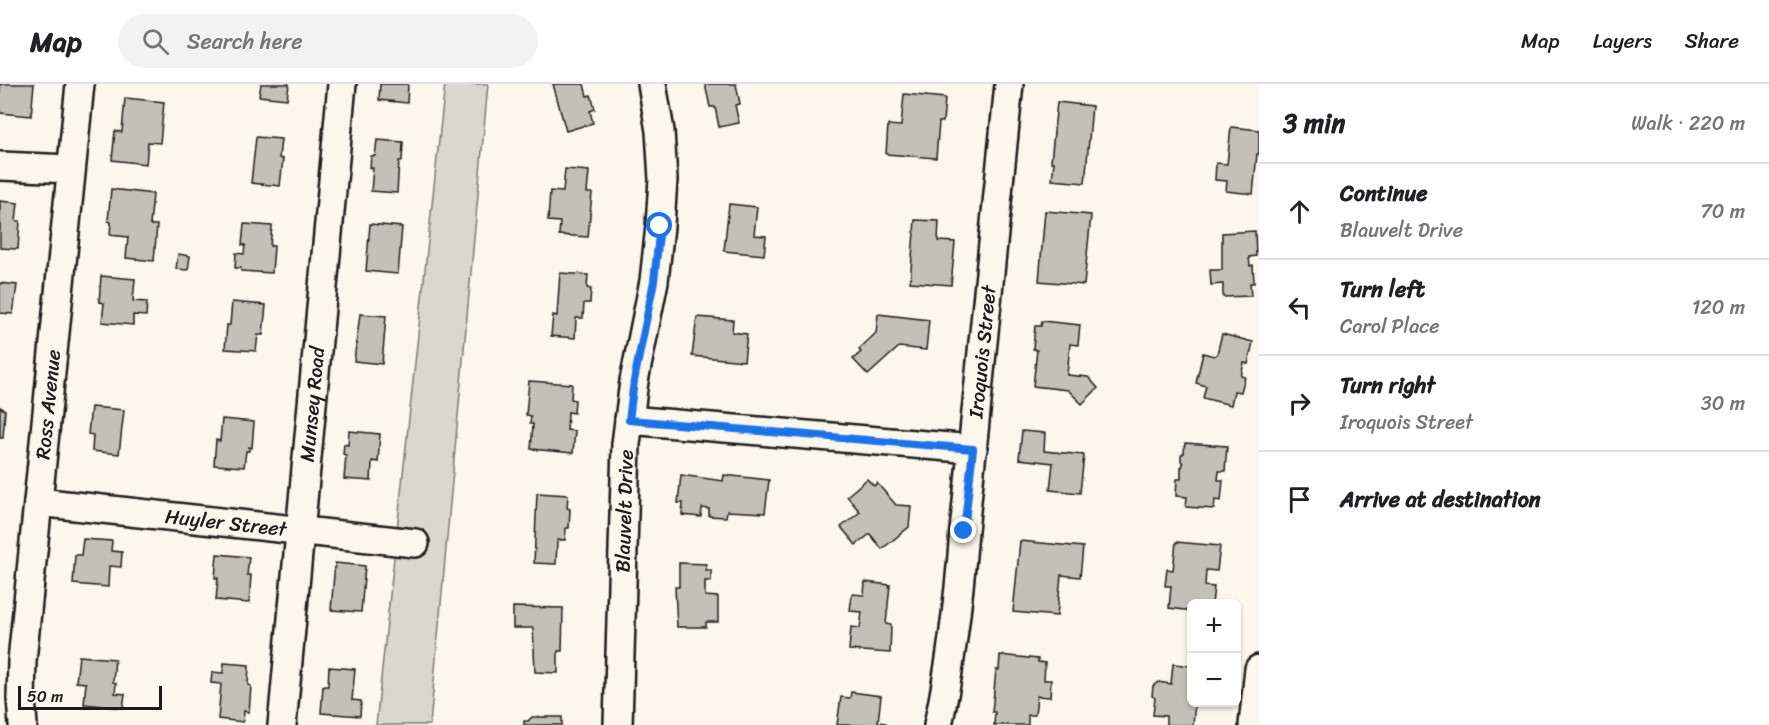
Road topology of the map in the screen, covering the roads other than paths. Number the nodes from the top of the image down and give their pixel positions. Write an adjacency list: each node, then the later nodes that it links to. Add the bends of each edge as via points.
1 (80, 84): 6 (street, Ross Avenue)
2 (342, 84): 10 (street, Munsey Road)
3 (652, 84): 7 (street, Blauvelt Drive, via 663,178 660,226)
4 (1009, 84): 8 (street, Iroquois Street)
5 (0, 166): 6 (street)
6 (71, 169): 9 (street, Ross Avenue)
7 (629, 420): 8 (street); 15 (street, Blauvelt Drive)
8 (973, 449): 16 (street, Iroquois Street, via 959,603)
9 (38, 502): 10 (street, Huyler Street); 13 (street, Ross Avenue, via 22,661)
10 (300, 530): 11 (street, Huyler Street); 14 (street, Munsey Road)
11 (415, 543)
12 (1259, 669): 17 (street)
13 (23, 725)
14 (282, 725)
15 (618, 725)
16 (938, 725)
17 (1253, 725)

